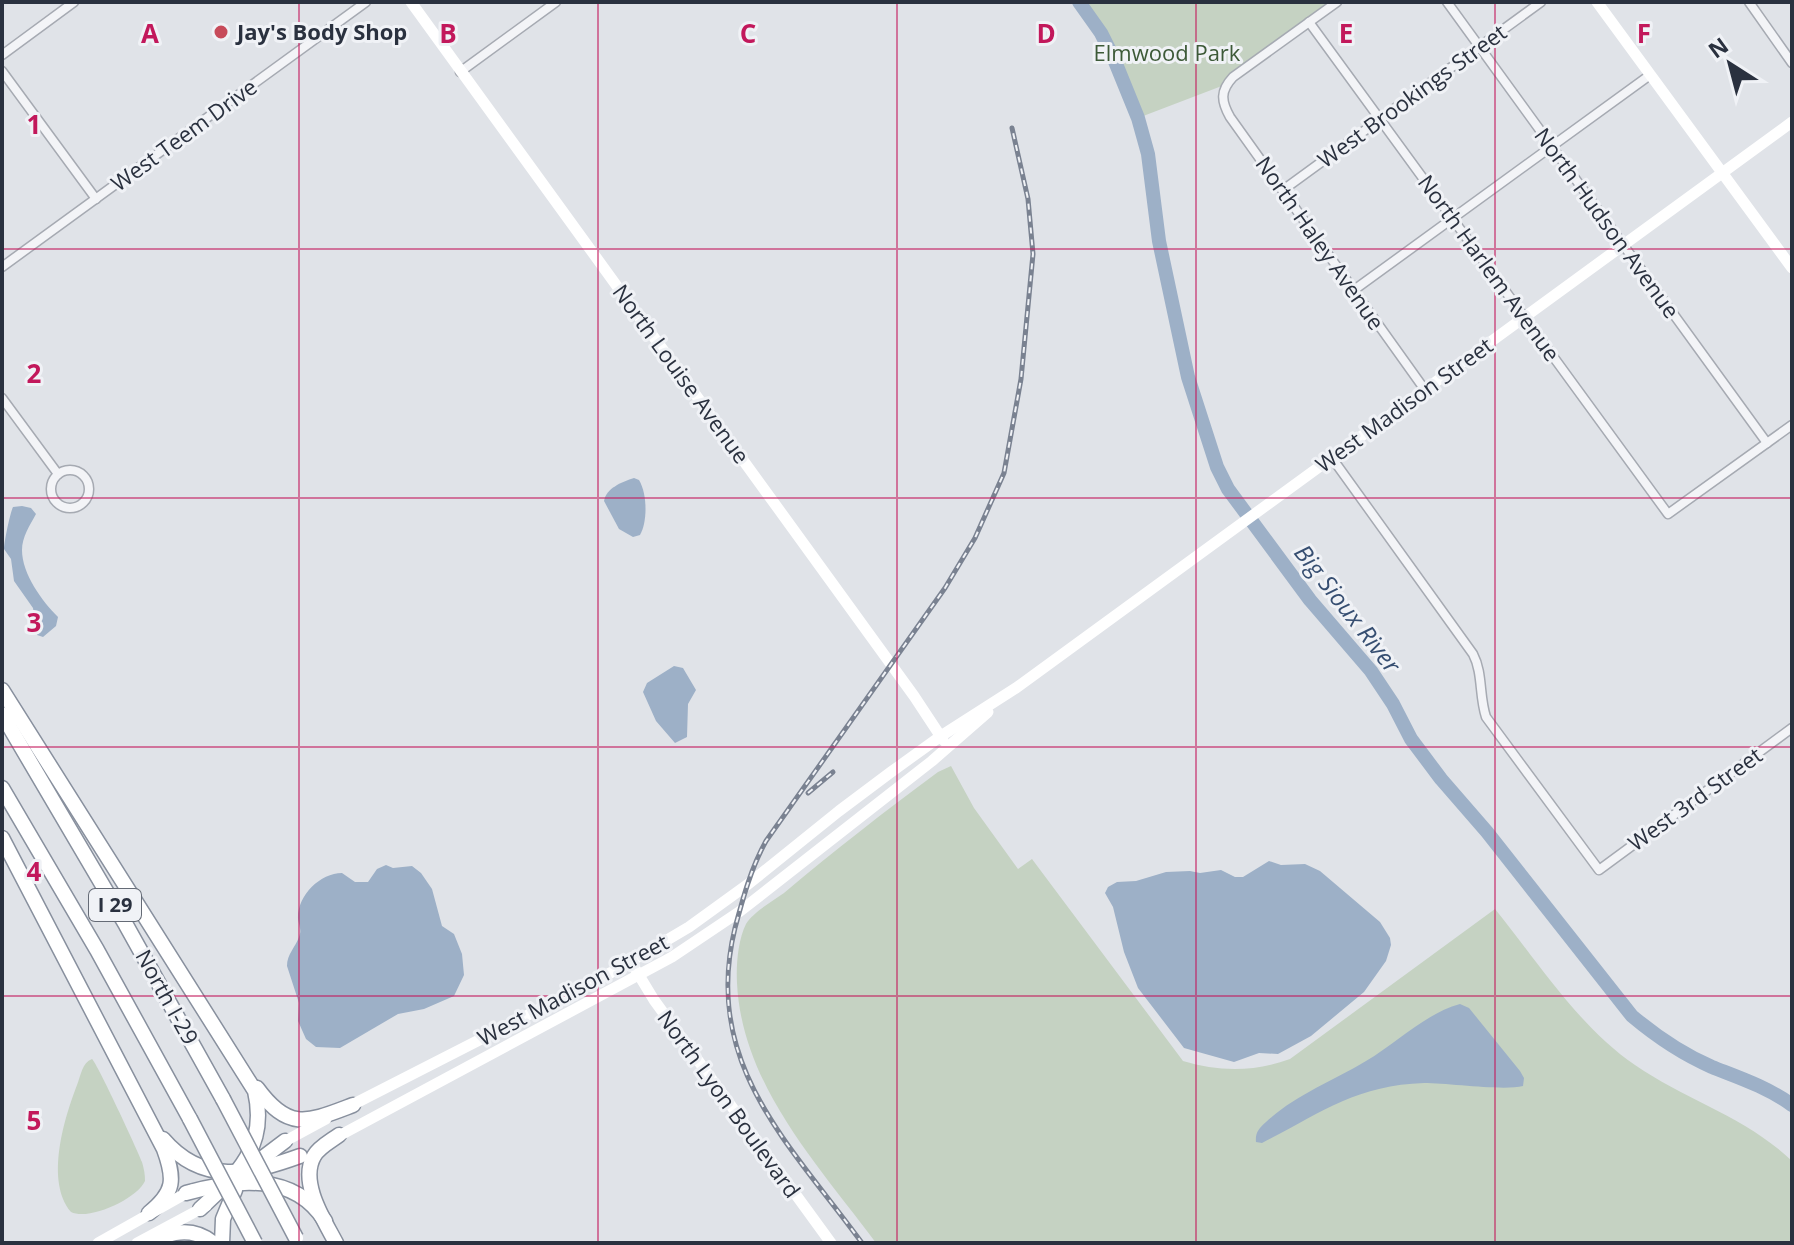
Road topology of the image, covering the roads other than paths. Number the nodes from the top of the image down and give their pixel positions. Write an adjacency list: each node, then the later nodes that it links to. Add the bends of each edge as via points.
1 (74, 2): 12 (street)
2 (366, 2): 22 (street, West Teem Drive)
3 (411, 2): 15 (main road, North Louise Avenue)
4 (556, 2): 15 (street)
5 (1337, 2): 10 (street)
6 (1447, 2): 11 (street, North Hudson Avenue)
7 (1541, 2): 11 (street, West Brookings Street)
8 (1597, 2): 16 (main road)
9 (1749, 2): 13 (street)
10 (1309, 22): 17 (street, North Harlem Avenue); 21 (street, North Haley Avenue, via 1233,77 1223,92 1230,117)
11 (1480, 47): 17 (street, West Brookings Street); 19 (street, North Hudson Avenue)
12 (2, 55)
13 (1792, 63)
14 (2, 71): 22 (street)
15 (460, 72): 39 (main road, North Louise Avenue)
16 (1650, 75): 19 (street); 20 (main road)
17 (1382, 120): 21 (street, West Brookings Street); 23 (street, North Harlem Avenue)
18 (1792, 122): 20 (main road, West Madison Street)
19 (1551, 147): 23 (street); 24 (street, North Hudson Avenue)
20 (1723, 173): 24 (main road, West Madison Street); 26 (main road)
21 (1283, 190): 27 (street, North Haley Avenue)
22 (96, 199): 25 (street, West Teem Drive)
23 (1452, 219): 27 (street); 28 (street, North Harlem Avenue)
24 (1624, 245): 28 (main road, West Madison Street); 32 (street, North Hudson Avenue)
25 (2, 267)
26 (1792, 268)
27 (1354, 290): 29 (street, North Haley Avenue)
28 (1525, 317): 29 (main road, West Madison Street); 32 (street, North Harlem Avenue, via 1668,514)
29 (1425, 390): 33 (main road, West Madison Street)
30 (2, 398): 34 (street)
31 (1792, 425): 32 (street)
32 (1767, 443)
33 (1332, 458): 35 (main road, West Madison Street); 38 (street, West 3rd Street, via 1473,654 1486,717 1599,870)
34 (58, 474): 34 (street, via 53,497 61,506 79,506 88,497 86,479 76,471)
35 (1016, 688): 39 (main road, West Madison Street); 40 (main road, West Madison Street)
36 (2, 690): 45 (highway)
37 (2, 714): 56 (highway, North I-29 / I 29, bridge, via 126,925)
38 (1792, 728)
39 (941, 736): 40 (main road, North Louise Avenue); 43 (main road, West Madison Street, via 729,899)
40 (948, 747): 44 (main road, West Madison Street, via 739,912)
41 (2, 788): 62 (highway, North I-29 / I 29, bridge, via 104,961)
42 (2, 838): 47 (highway)
43 (631, 962): 44 (main road, North Lyon Boulevard); 46 (main road, West Madison Street)
44 (639, 977): 48 (main road, West Madison Street); 64 (main road, North Lyon Boulevard)
45 (238, 1062): 46 (highway, via 270,1105 293,1120 311,1120); 51 (highway, via 252,1082 259,1110 256,1137)
46 (353, 1105): 49 (main road, West Madison Street)
47 (155, 1130): 51 (highway, via 184,1159); 54 (highway, via 171,1179 168,1195)
48 (339, 1135): 50 (main road, West Madison Street); 55 (highway, via 320,1149 310,1166 311,1187)
49 (285, 1141): 51 (highway)
50 (300, 1156): 51 (highway)
51 (238, 1177): 52 (highway); 53 (highway); 55 (highway, via 297,1193); 61 (highway, via 223,1219)
52 (186, 1193): 54 (main road)
53 (200, 1209): 58 (main road)
54 (149, 1213): 57 (main road)
55 (325, 1221): 63 (highway)
56 (297, 1240)
57 (98, 1243)
58 (137, 1243)
59 (146, 1243): 60 (highway, via 186,1231)
60 (213, 1243)
61 (222, 1243)
62 (255, 1243)
63 (336, 1243)
64 (831, 1243)

